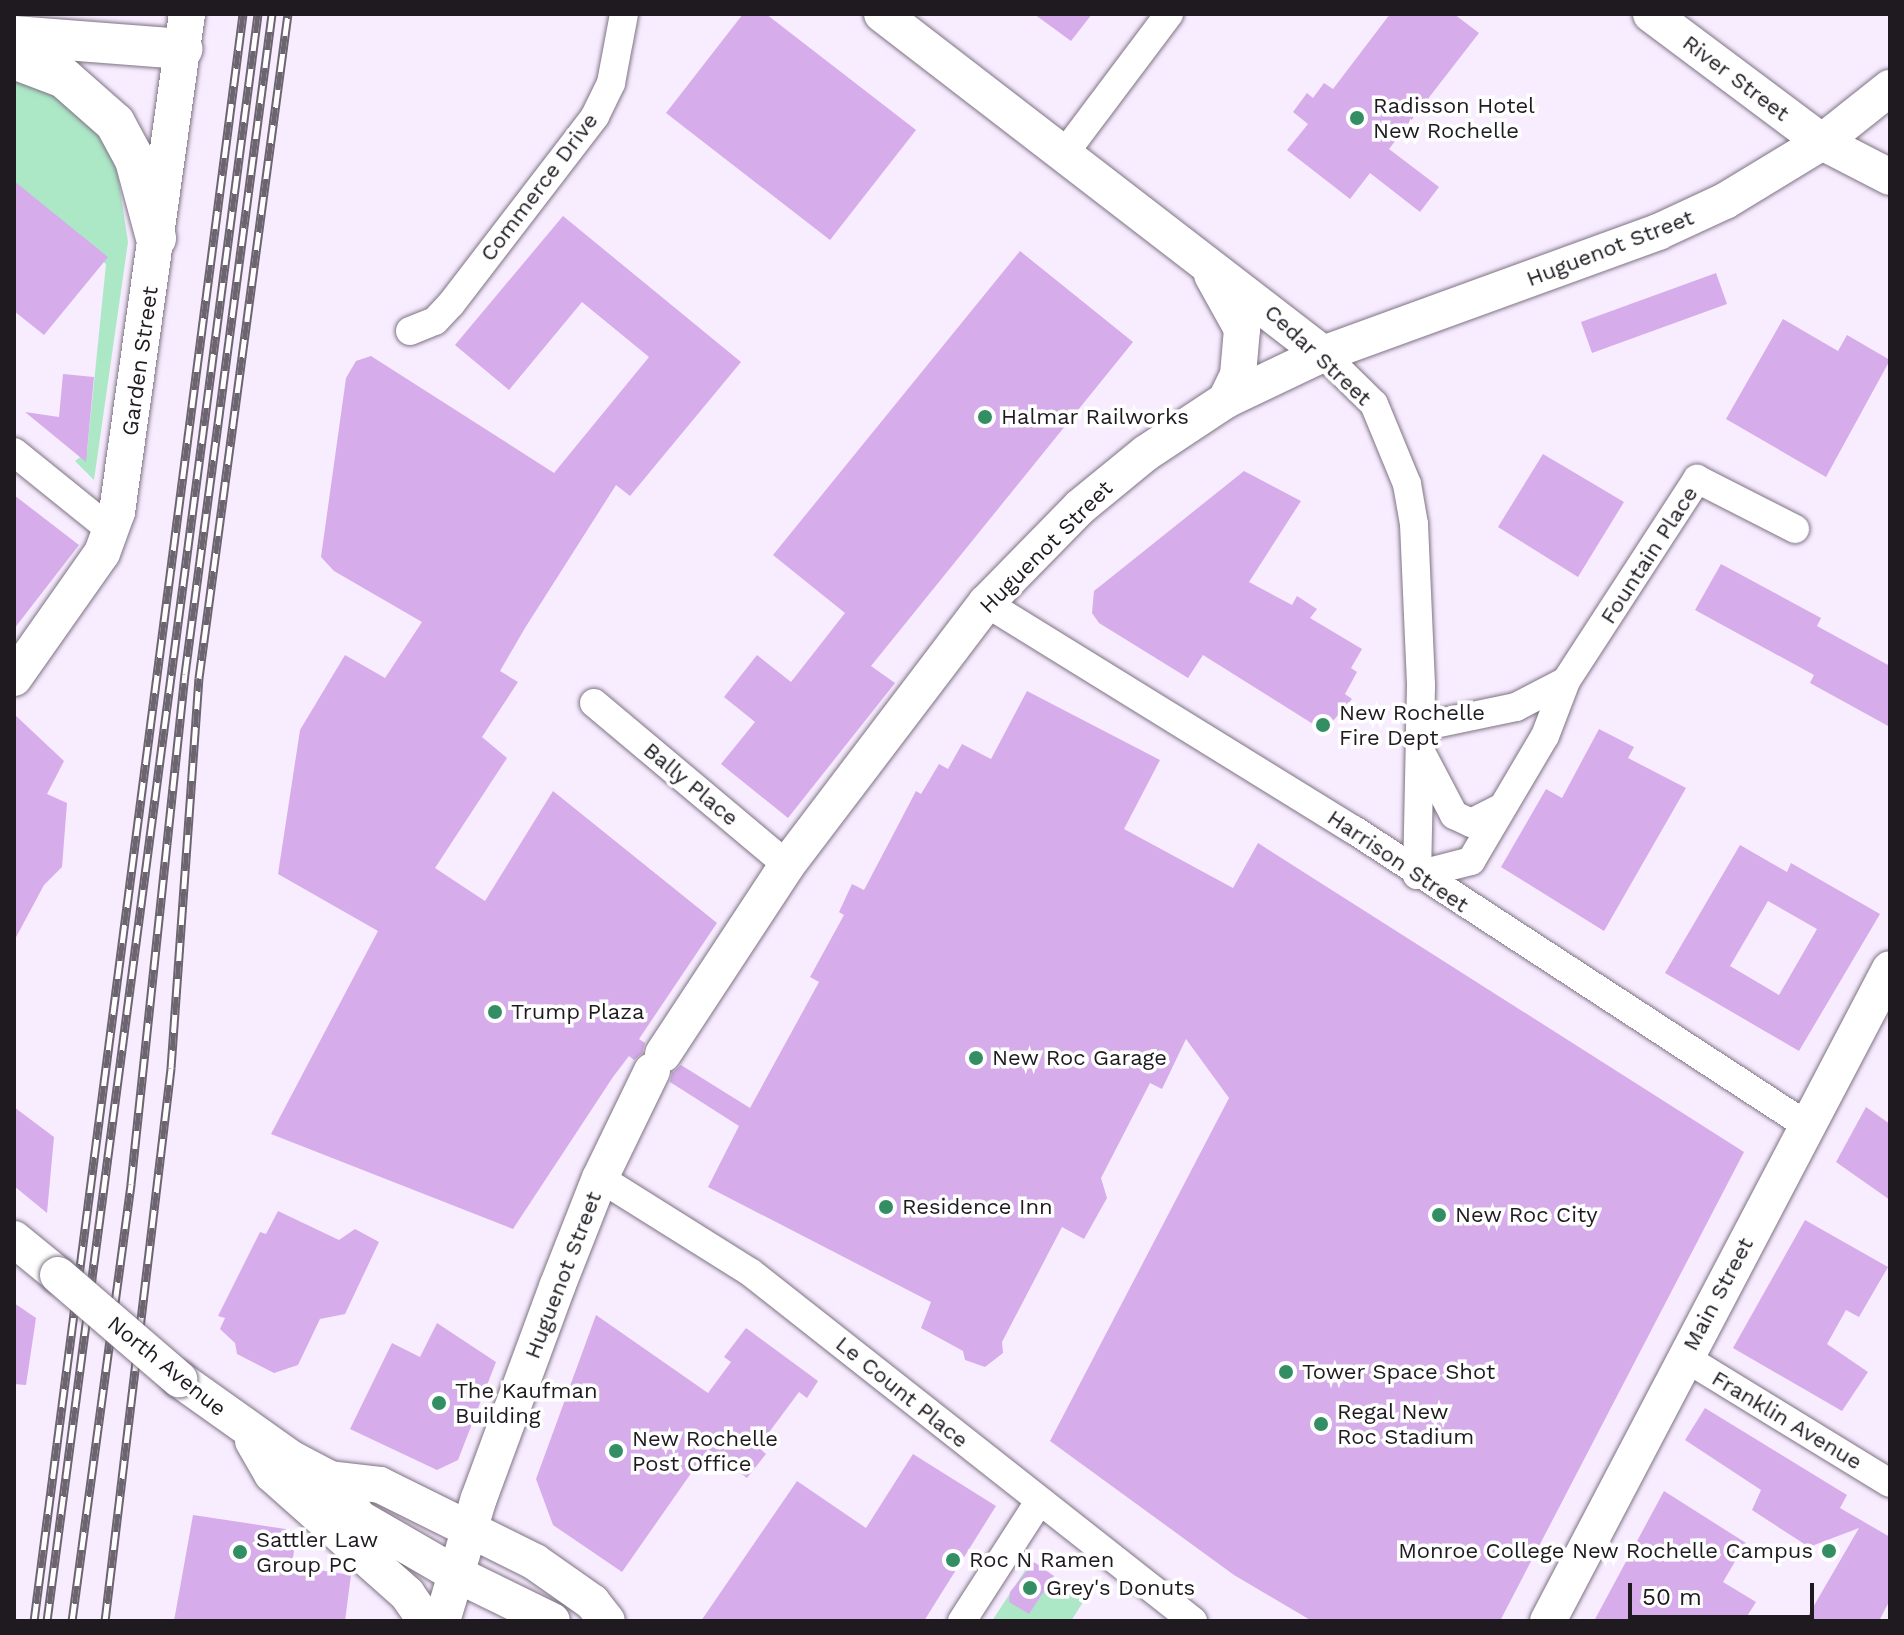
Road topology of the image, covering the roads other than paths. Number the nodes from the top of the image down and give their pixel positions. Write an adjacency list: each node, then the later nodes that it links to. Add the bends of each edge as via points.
1 (624, 14): 14 (street, Commerce Drive, via 611,83 595,116 451,304 435,321)
2 (882, 14): 10 (main road, Cedar Street)
3 (1169, 14): 10 (street)
4 (1651, 14): 9 (main road, River Street)
5 (185, 32): 6 (highway); 12 (main road, Garden Street)
6 (14, 36)
7 (14, 59): 12 (highway, via 64,78 115,123 135,160)
8 (1890, 88): 9 (main road, Huguenot Street)
9 (1822, 142): 11 (main road, River Street); 15 (main road, Huguenot Street, via 1725,201 1658,232)
10 (1064, 154): 13 (main road, Cedar Street)
11 (1890, 177)
12 (156, 238): 19 (main road, Garden Street)
13 (1195, 251): 15 (main road, Cedar Street); 16 (main road, via 1233,305 1242,329 1238,375)
14 (410, 331)
15 (1323, 354): 16 (main road, Huguenot Street); 24 (street, Cedar Street, via 1374,404 1407,484 1414,524)
16 (1226, 400): 20 (main road, Huguenot Street, via 1146,453 1080,507)
17 (14, 452): 19 (street)
18 (1795, 529): 22 (street, Fountain Place, via 1697,479)
19 (112, 531): 21 (main road, Garden Street, via 88,576)
20 (986, 603): 26 (main road, Huguenot Street); 27 (street, Harrison Street, via 1354,830)
21 (14, 678)
22 (1566, 681): 24 (street, Fountain Place, via 1516,707); 25 (street, Fountain Place, via 1545,736)
23 (594, 703): 26 (street, Bally Place)
24 (1420, 738): 25 (street, via 1454,815 1471,823); 27 (street, Cedar Street)
25 (1499, 809): 27 (street, Fountain Place, via 1471,861)
26 (787, 865): 30 (main road, Huguenot Street, via 658,1063)
27 (1417, 875): 29 (street, Harrison Street)
28 (1890, 969): 29 (main road, Main Street)
29 (1806, 1125): 32 (main road, Main Street)
30 (600, 1178): 36 (street, Le Count Place, via 750,1272); 37 (main road, Huguenot Street)
31 (14, 1239): 33 (main road, North Avenue, bridge, via 179,1379)
32 (1684, 1357): 35 (street, Franklin Avenue); 45 (main road, Main Street)
33 (247, 1429): 34 (main road, North Avenue); 39 (main road, via 272,1474 407,1594)
34 (330, 1479): 37 (main road, North Avenue, via 380,1485); 38 (main road, North Avenue, via 359,1518)
35 (1890, 1483)
36 (1038, 1503): 43 (street); 44 (street, Le Count Place)
37 (469, 1530): 38 (main road, Huguenot Street); 42 (main road, North Avenue, via 535,1562 592,1602)
38 (454, 1573): 40 (main road, Huguenot Street); 41 (main road, North Avenue)
39 (426, 1621)
40 (442, 1621)
41 (552, 1621)
42 (607, 1621)
43 (962, 1621)
44 (1193, 1621)
45 (1548, 1621)

